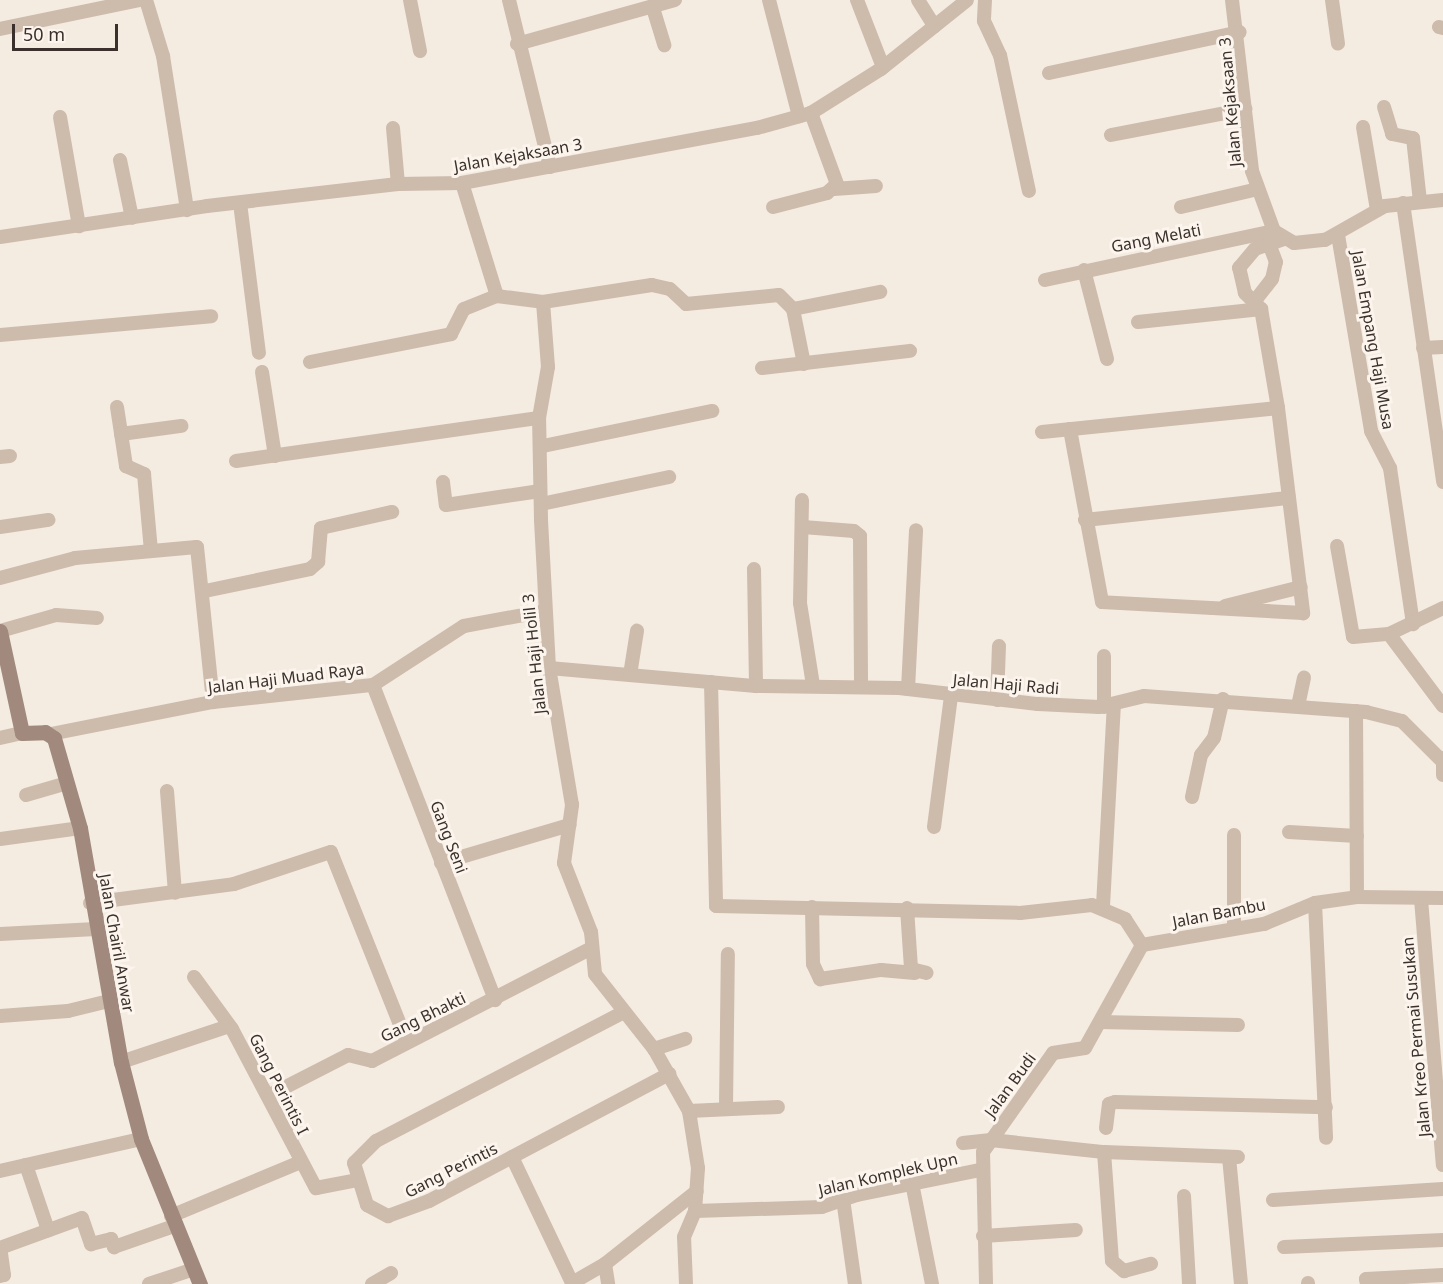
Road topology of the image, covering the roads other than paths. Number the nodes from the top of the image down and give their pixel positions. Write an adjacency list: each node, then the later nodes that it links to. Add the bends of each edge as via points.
1 (141, 0): 15 (street)
2 (146, 0): 44 (street, via 163,56)
3 (410, 0): 20 (street)
4 (509, 0): 17 (street)
5 (675, 0): 13 (street)
6 (769, 0): 25 (street)
7 (857, 0): 21 (street)
8 (918, 0): 14 (street)
9 (967, 0): 14 (street, Jalan Kejaksaan 3)
10 (985, 0): 37 (street, via 984,21 1000,55)
11 (1232, 0): 16 (street, Jalan Kejaksaan 3)
12 (1332, 0): 18 (street)
13 (650, 6): 17 (street); 19 (street)
14 (934, 26): 21 (street, Jalan Kejaksaan 3)
15 (0, 29)
16 (1240, 32): 22 (street); 24 (street, Jalan Kejaksaan 3)
17 (518, 44): 31 (street)
18 (1338, 44)
19 (664, 45)
20 (420, 51)
21 (883, 67): 25 (street, Jalan Kejaksaan 3)
22 (1049, 73)
23 (1384, 107): 39 (street, via 1392,134 1413,138)
24 (1246, 109): 29 (street); 36 (street, Jalan Kejaksaan 3)
25 (805, 115): 31 (street, Jalan Kejaksaan 3); 35 (street, via 837,180)
26 (60, 117): 47 (street)
27 (1363, 127): 45 (street)
28 (393, 128): 33 (street)
29 (1111, 135)
30 (120, 160): 46 (street)
31 (550, 167): 32 (street, Jalan Kejaksaan 3)
32 (462, 183): 33 (street, Jalan Kejaksaan 3); 54 (street)
33 (398, 184): 40 (street, Jalan Kejaksaan 3)
34 (876, 186): 35 (street)
35 (834, 189): 42 (street)
36 (1258, 189): 43 (street); 50 (street, Jalan Kejaksaan 3)
37 (1029, 191)
38 (1443, 200): 39 (street)
39 (1420, 201): 41 (street)
40 (240, 203): 44 (street, Jalan Kejaksaan 3); 64 (street)
41 (1403, 203): 45 (street); 62 (street)
42 (773, 207)
43 (1181, 207)
44 (187, 210): 46 (street, Jalan Kejaksaan 3)
45 (1377, 210): 48 (street)
46 (132, 218): 47 (street, Jalan Kejaksaan 3)
47 (79, 226): 49 (street, Jalan Kejaksaan 3)
48 (1338, 236): 50 (street, via 1312,242); 103 (street, Jalan Empang Haji Musa, via 1371,431 1390,468)
49 (0, 237)
50 (1276, 238): 51 (street, Gang Melati); 56 (street, Jalan Kejaksaan 3, via 1272,279); 56 (street, via 1255,249 1239,267 1245,293)
51 (1084, 270): 52 (street, Gang Melati); 65 (street)
52 (1045, 280)
53 (880, 292): 57 (street)
54 (497, 296): 55 (street); 66 (street, via 464,309 451,334)
55 (543, 302): 57 (street, via 662,285 686,304 778,295); 73 (street, Jalan Haji Holil 3, via 548,368)
56 (1257, 305): 59 (street); 71 (street)
57 (793, 309): 67 (street)
58 (211, 316): 60 (street)
59 (1138, 322)
60 (0, 335)
61 (1443, 347): 62 (street)
62 (1423, 348): 83 (street)
63 (910, 351): 67 (street)
64 (259, 353)
65 (1107, 359)
66 (310, 362)
67 (804, 364): 68 (street)
68 (762, 368)
69 (262, 372): 79 (street)
70 (117, 407): 77 (street)
71 (1278, 408): 75 (street); 85 (street)
72 (712, 411): 78 (street)
73 (538, 418): 78 (street, Jalan Haji Holil 3); 79 (street)
74 (181, 426): 77 (street)
75 (1070, 429): 76 (street); 89 (street)
76 (1041, 432)
77 (121, 434): 94 (street, via 128,469 144,474)
78 (543, 446): 84 (street, Jalan Haji Holil 3)
79 (275, 456): 80 (street)
80 (236, 461)
81 (669, 477): 84 (street)
82 (443, 482): 84 (street, via 446,505)
83 (1443, 482)
84 (541, 497): 101 (street, Jalan Haji Holil 3)
85 (1289, 498): 89 (street); 97 (street)
86 (802, 500): 91 (street)
87 (392, 512): 98 (street, via 321,528 319,556 310,569)
88 (48, 520): 90 (street)
89 (1085, 520): 99 (street, via 1097,590 1105,604)
90 (0, 527)
91 (803, 528): 115 (street, via 800,603); 116 (street, via 854,531 860,536)
92 (916, 530): 117 (street)
93 (1337, 546): 106 (street, via 1353,638)
94 (151, 551): 96 (street, via 75,558); 98 (street, via 197,547)
95 (754, 568): 114 (street)
96 (0, 578)
97 (1301, 587): 99 (street); 99 (street, via 1301,614)
98 (205, 591): 121 (street)
99 (1220, 608)
100 (1443, 608): 103 (street)
101 (545, 611): 109 (street, Jalan Haji Holil 3); 113 (street, Jalan Haji Muad Raya, via 464,626)
102 (97, 618): 104 (street, via 56,615)
103 (1413, 624): 106 (street)
104 (0, 631): 126 (street)
105 (637, 631): 110 (street)
106 (1389, 634): 124 (street)
107 (999, 646): 120 (street)
108 (1104, 656): 122 (street)
109 (549, 668): 110 (street, Jalan Haji Radi); 135 (street, Jalan Haji Holil 3, via 568,777)
110 (630, 675): 112 (street, Jalan Haji Radi)
111 (1304, 678): 123 (street)
112 (711, 682): 114 (street, Jalan Haji Radi); 151 (street, via 716,906)
113 (372, 686): 121 (street, Jalan Haji Muad Raya); 142 (street, Gang Seni)
114 (756, 686): 115 (street, Jalan Haji Radi)
115 (813, 686): 116 (street, Jalan Haji Radi)
116 (861, 686): 117 (street, Jalan Haji Radi)
117 (908, 689): 118 (street, Jalan Haji Radi)
118 (951, 696): 120 (street, Jalan Haji Radi); 136 (street)
119 (1223, 699): 122 (street, Jalan Haji Radi, via 1144,696); 123 (street, Jalan Haji Radi); 134 (street, via 1214,738 1201,755)
120 (997, 700): 122 (street, Jalan Haji Radi)
121 (213, 702): 127 (street, Jalan Haji Muad Raya)
122 (1109, 706): 150 (street)
123 (1299, 706): 125 (street, Jalan Haji Radi)
124 (1443, 706)
125 (1356, 711): 129 (street, Jalan Haji Radi, via 1402,721); 140 (street)
126 (22, 733): 127 (street); 128 (street)
127 (51, 734): 131 (street, Jalan Chairil Anwar)
128 (0, 738)
129 (1442, 759): 130 (street)
130 (1443, 775)
131 (67, 783): 133 (street); 137 (street, Jalan Chairil Anwar)
132 (167, 791): 143 (street)
133 (26, 795)
134 (1192, 797)
135 (569, 825): 142 (street); 157 (street, Jalan Haji Holil 3, via 564,863 586,914)
136 (934, 826)
137 (80, 828): 141 (street); 146 (street, Jalan Chairil Anwar)
138 (1289, 832): 140 (street)
139 (1234, 835): 153 (street)
140 (1356, 836): 144 (street)
141 (0, 839)
142 (441, 863): 160 (street, Gang Seni)
143 (175, 893): 146 (street); 168 (street, via 234,884 327,851 335,856)
144 (1357, 897): 147 (street, Jalan Bambu); 148 (street, Jalan Bambu)
145 (1443, 898): 148 (street, Jalan Bambu)
146 (90, 903): 154 (street, Jalan Chairil Anwar)
147 (1315, 903): 153 (street, Jalan Bambu, via 1263,924); 175 (street)
148 (1421, 903): 149 (street); 186 (street, Jalan Kreo Permai Susukan)
149 (1443, 904)
150 (1103, 906): 152 (street, via 1020,913); 156 (street, via 1125,919)
151 (812, 907): 152 (street); 152 (street, via 813,964 820,979 881,970 921,973)
152 (906, 908)
153 (1234, 927): 156 (street, Jalan Bambu)
154 (96, 929): 155 (street); 161 (street, Jalan Chairil Anwar)
155 (0, 934)
156 (1142, 945): 164 (street, Jalan Budi)
157 (592, 948): 160 (street, Gang Bhakti); 162 (street, Jalan Haji Holil 3, via 595,974)
158 (728, 954): 173 (street)
159 (194, 977): 166 (street)
160 (495, 1000): 168 (street, Gang Bhakti)
161 (109, 1001): 163 (street, via 68,1011); 170 (street, Jalan Chairil Anwar)
162 (622, 1013): 169 (street, Jalan Haji Holil 3); 189 (street, via 376,1141 354,1163)
163 (0, 1016)
164 (1100, 1022): 165 (street); 180 (street, Jalan Budi, via 1082,1050 1053,1053)
165 (1238, 1025)
166 (229, 1026): 170 (street, Gang Perintis I); 172 (street, Gang Perintis I)
167 (685, 1039): 169 (street)
168 (407, 1042): 172 (street, Gang Bhakti, via 372,1061 348,1055)
169 (654, 1049): 171 (street, Jalan Haji Holil 3)
170 (121, 1062): 179 (street, Jalan Chairil Anwar)
171 (669, 1074): 176 (street, Jalan Haji Holil 3); 183 (street, Gang Perintis)
172 (268, 1096): 184 (street, Gang Perintis I)
173 (726, 1107): 174 (street); 176 (street)
174 (778, 1107)
175 (1326, 1107): 177 (street, via 1114,1102 1109,1104); 178 (street)
176 (689, 1111): 192 (street, Jalan Haji Holil 3)
177 (1107, 1128)
178 (1326, 1138)
179 (141, 1139): 185 (street); 197 (street, Jalan Chairil Anwar)
180 (991, 1140): 181 (street); 182 (street); 187 (street, Jalan Budi)
181 (963, 1143)
182 (1104, 1152): 209 (street, via 1107,1235 1112,1261); 219 (street, via 1234,1157)
183 (512, 1157): 189 (street, Gang Perintis, via 388,1216 367,1205); 203 (street, via 567,1280 574,1282)
184 (301, 1162): 189 (street, Gang Perintis I, via 319,1190); 197 (street)
185 (26, 1165): 188 (street); 198 (street)
186 (1443, 1165)
187 (980, 1170): 190 (street, Jalan Komplek Upn); 200 (street, Jalan Budi)
188 (0, 1171)
189 (358, 1180)
190 (912, 1183): 194 (street, Jalan Komplek Upn); 216 (street)
191 (1443, 1189): 195 (street)
192 (697, 1191): 196 (street, Jalan Haji Holil 3); 203 (street)
193 (1184, 1196): 218 (street)
194 (843, 1199): 196 (street, Jalan Komplek Upn, via 822,1207); 215 (street)
195 (1273, 1200)
196 (695, 1211): 214 (street, Jalan Haji Holil 3, via 684,1237)
197 (172, 1221): 198 (street, via 114,1247 111,1239 91,1244 82,1218); 205 (street, Jalan Chairil Anwar)
198 (48, 1230): 208 (street, via 0,1248 4,1275)
199 (1076, 1230): 200 (street)
200 (983, 1236): 217 (street, Jalan Budi)
201 (1443, 1240): 202 (street)
202 (1284, 1246)
203 (605, 1264): 213 (street)
204 (1151, 1264): 209 (street)
205 (194, 1269): 210 (street); 211 (street, Jalan Chairil Anwar)
206 (391, 1273): 212 (street)
207 (1443, 1275): 220 (street, via 1366,1279)
208 (0, 1276)
209 (1124, 1278)
210 (149, 1284)
211 (200, 1284)
212 (372, 1284)
213 (608, 1284)
214 (686, 1284)
215 (855, 1284)
216 (932, 1284)
217 (986, 1284)
218 (1189, 1284)
219 (1241, 1284)
220 (1367, 1284)

